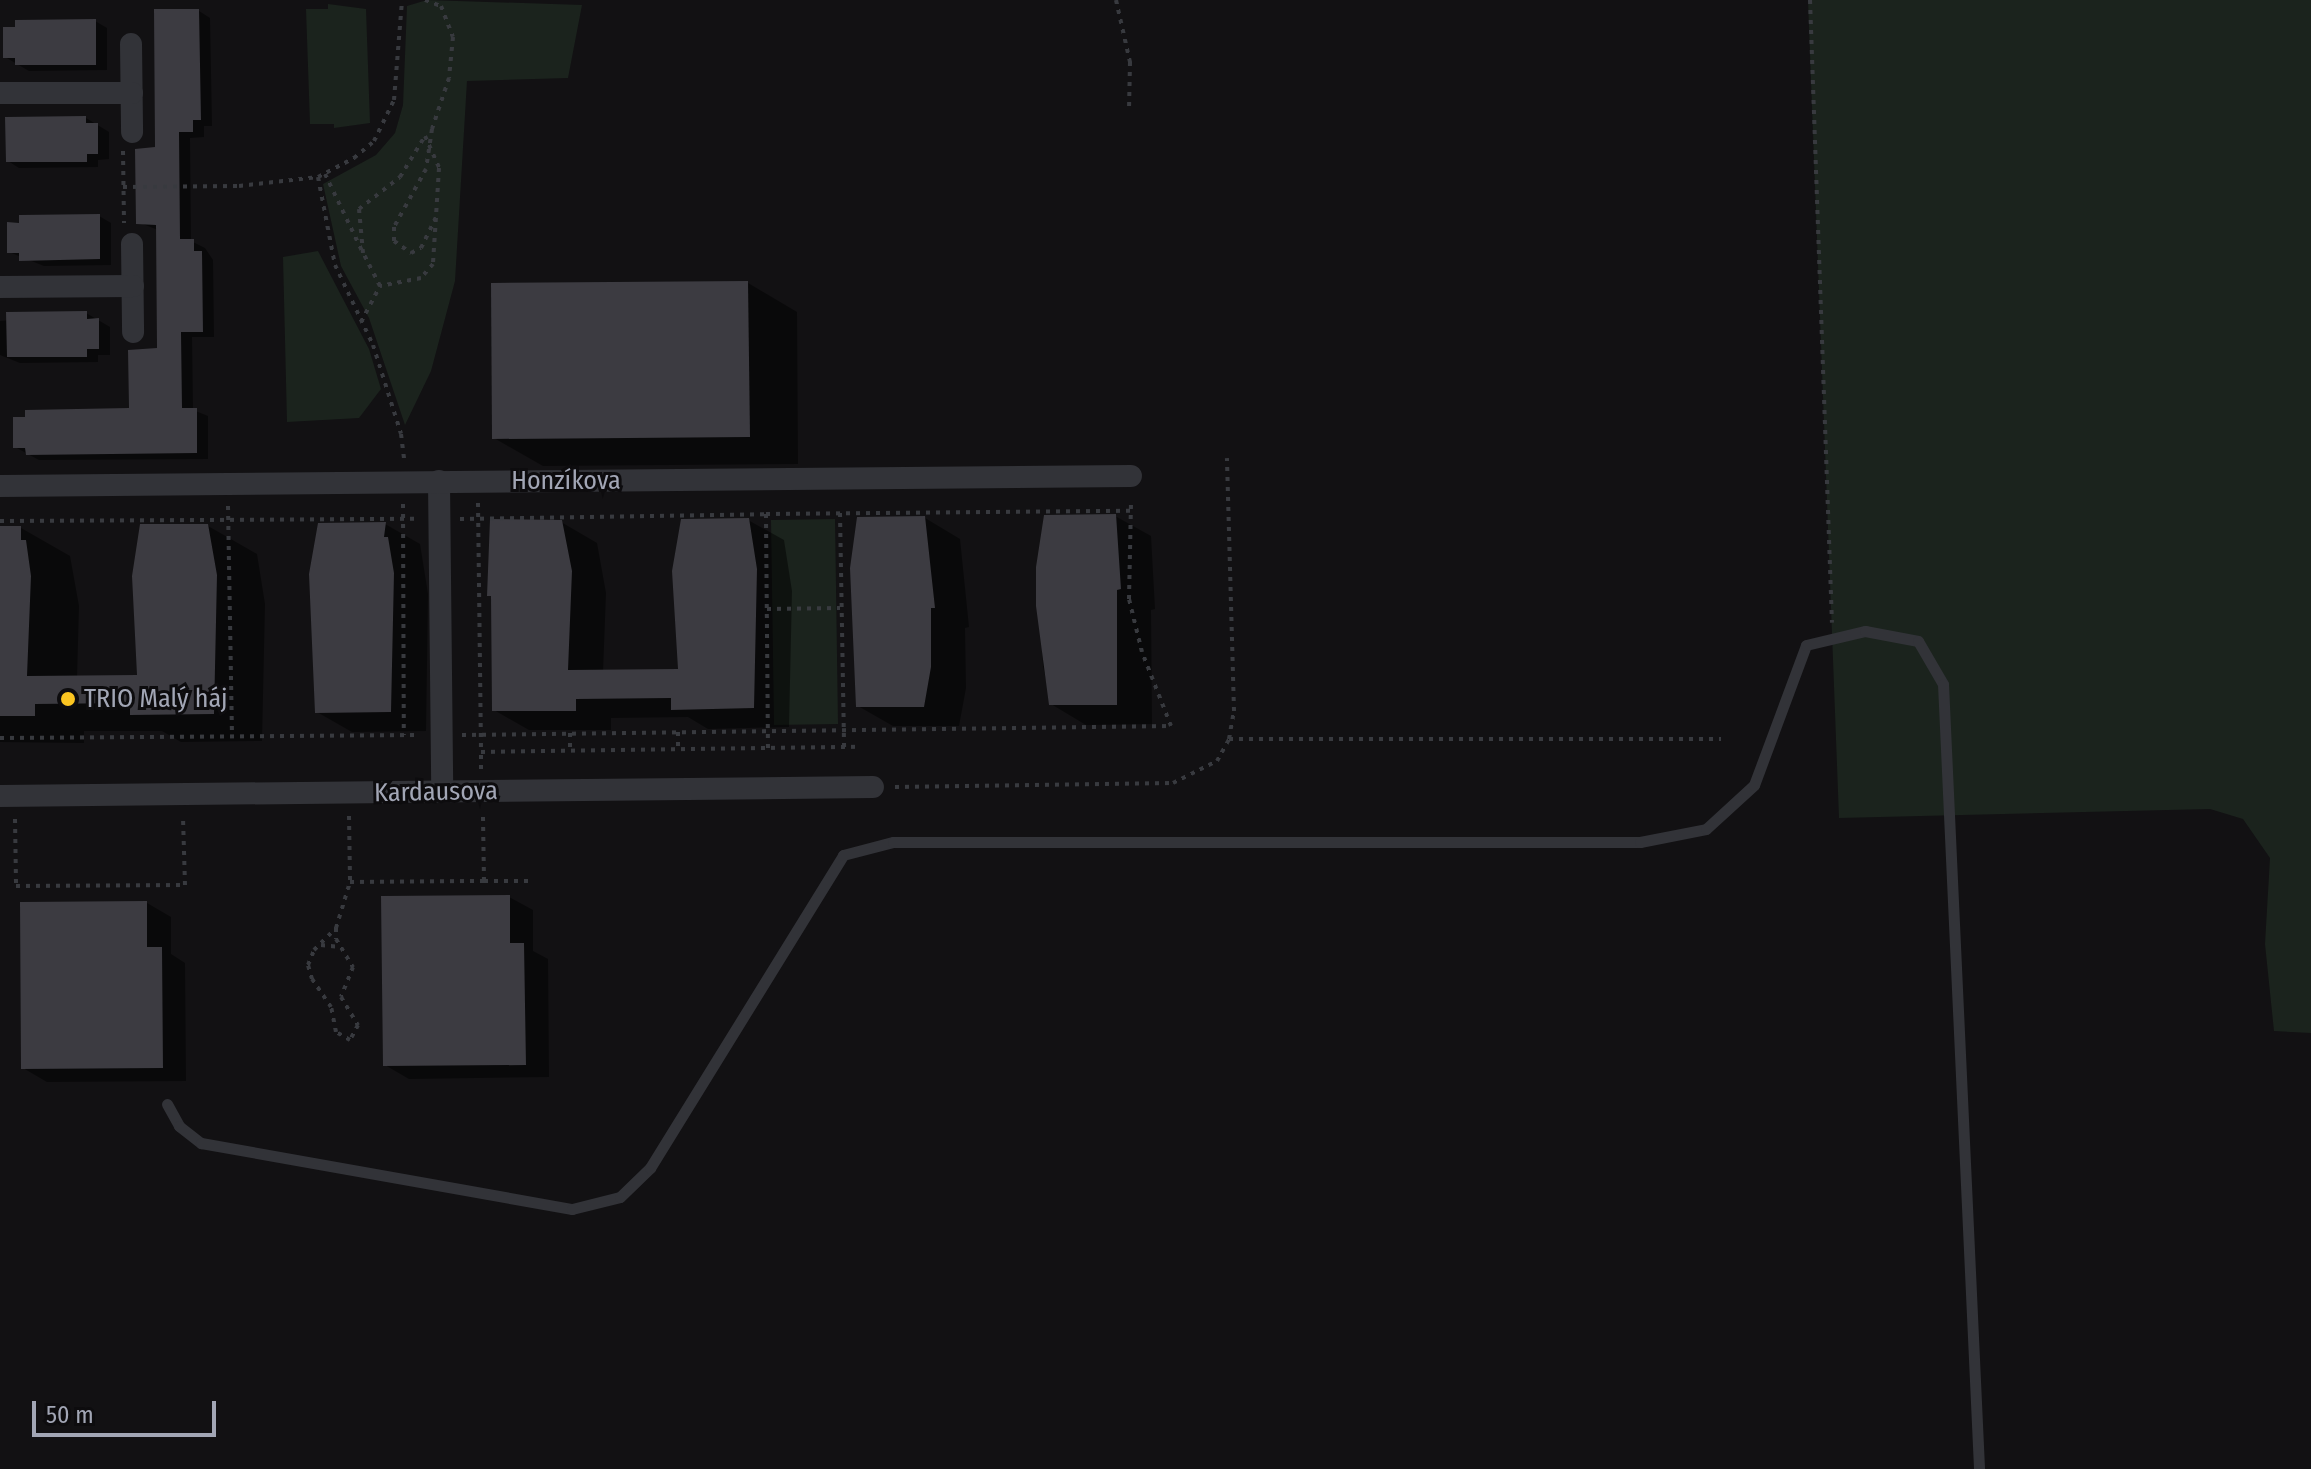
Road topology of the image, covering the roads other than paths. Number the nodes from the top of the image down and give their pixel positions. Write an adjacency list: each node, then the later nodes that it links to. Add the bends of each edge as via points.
1 (131, 44): 3 (street)
2 (0, 93): 3 (street)
3 (132, 93): 4 (street)
4 (132, 132)
5 (132, 244): 6 (street)
6 (133, 286): 7 (street); 8 (street)
7 (0, 287)
8 (133, 332)
9 (1131, 476): 10 (street, Honzíkova)
10 (439, 481): 11 (street, Honzíkova); 13 (street)
11 (0, 486)
12 (873, 787): 13 (street, Kardausova)
13 (442, 792): 14 (street, Kardausova)
14 (0, 796)
15 (167, 1104): 16 (lane, via 179,1126 201,1143 572,1209 620,1197 650,1168 843,855 893,842 1640,842 1706,829 1754,785 1806,645 1865,631 1918,641 1943,684)
16 (1979, 1469)

